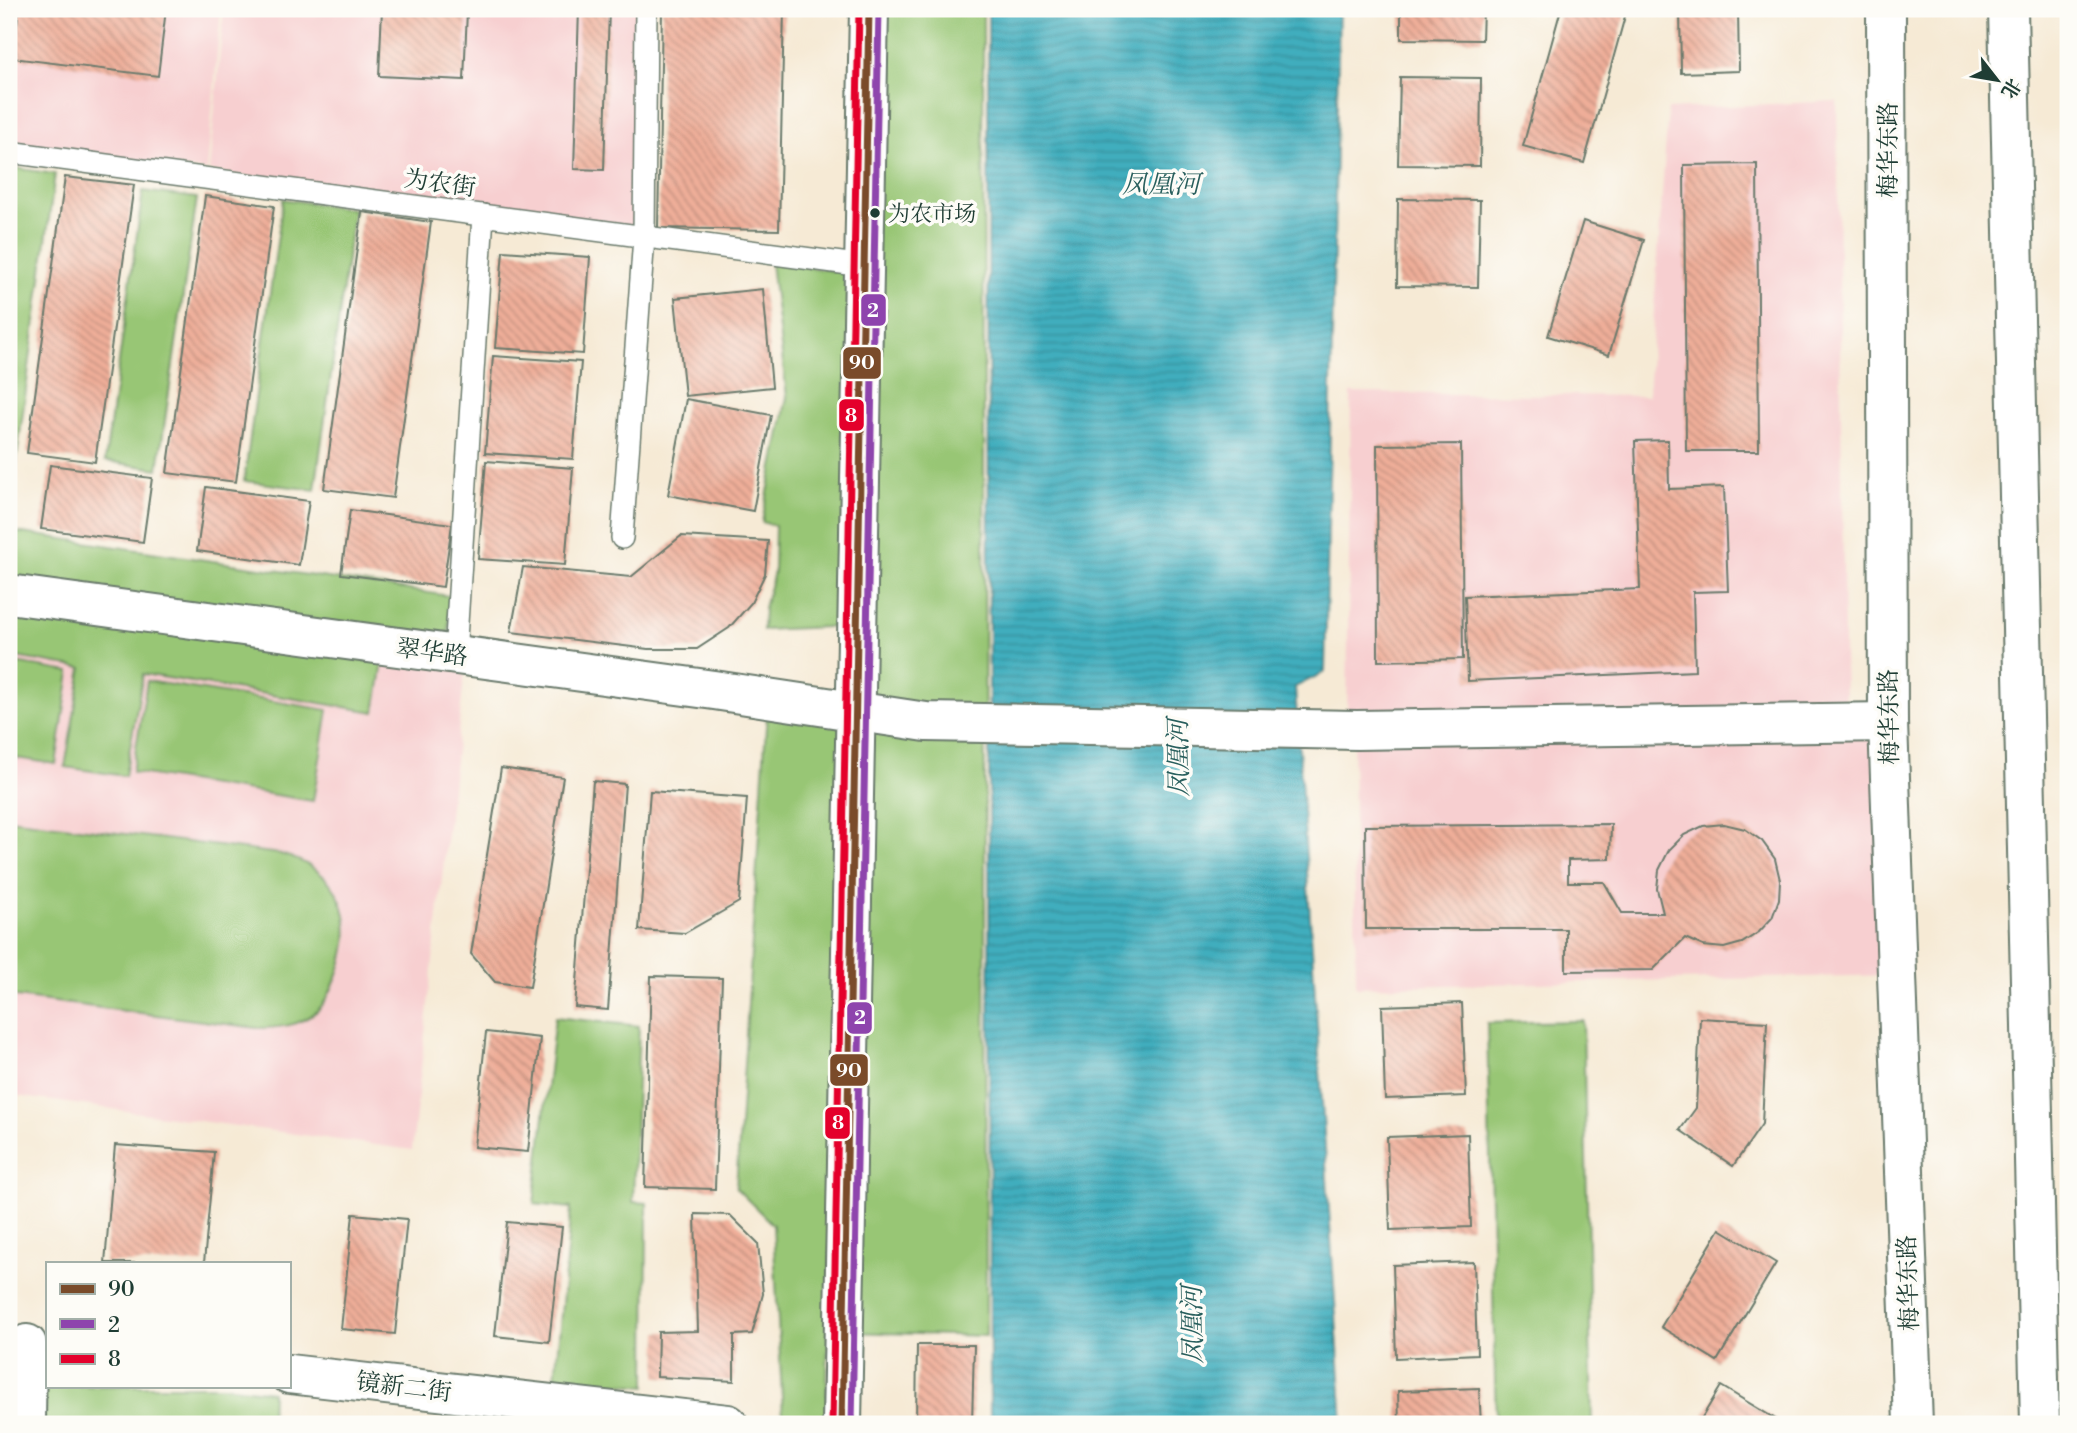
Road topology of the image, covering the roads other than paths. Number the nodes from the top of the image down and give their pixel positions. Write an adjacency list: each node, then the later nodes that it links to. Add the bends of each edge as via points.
1 (646, 9): 7 (lane)
2 (869, 9): 8 (street)
3 (1886, 9): 13 (street, 梅华东路)
4 (2008, 9): 20 (street)
5 (9, 152): 6 (lane, 为农街)
6 (483, 215): 7 (lane, 为农街); 11 (lane)
7 (644, 237): 8 (lane, 为农街); 9 (lane)
8 (864, 265): 12 (street)
9 (622, 538)
10 (9, 594): 11 (street, 翠华路)
11 (455, 655): 12 (street, 翠华路)
12 (855, 711): 13 (street, 翠华路, via 926,722 1357,730); 18 (street)
13 (1888, 722): 19 (street, 梅华东路)
14 (28, 1344): 16 (street)
15 (290, 1374): 17 (street, 镜新二街)
16 (26, 1424)
17 (728, 1424)
18 (842, 1424)
19 (1913, 1424)
20 (2040, 1424)

